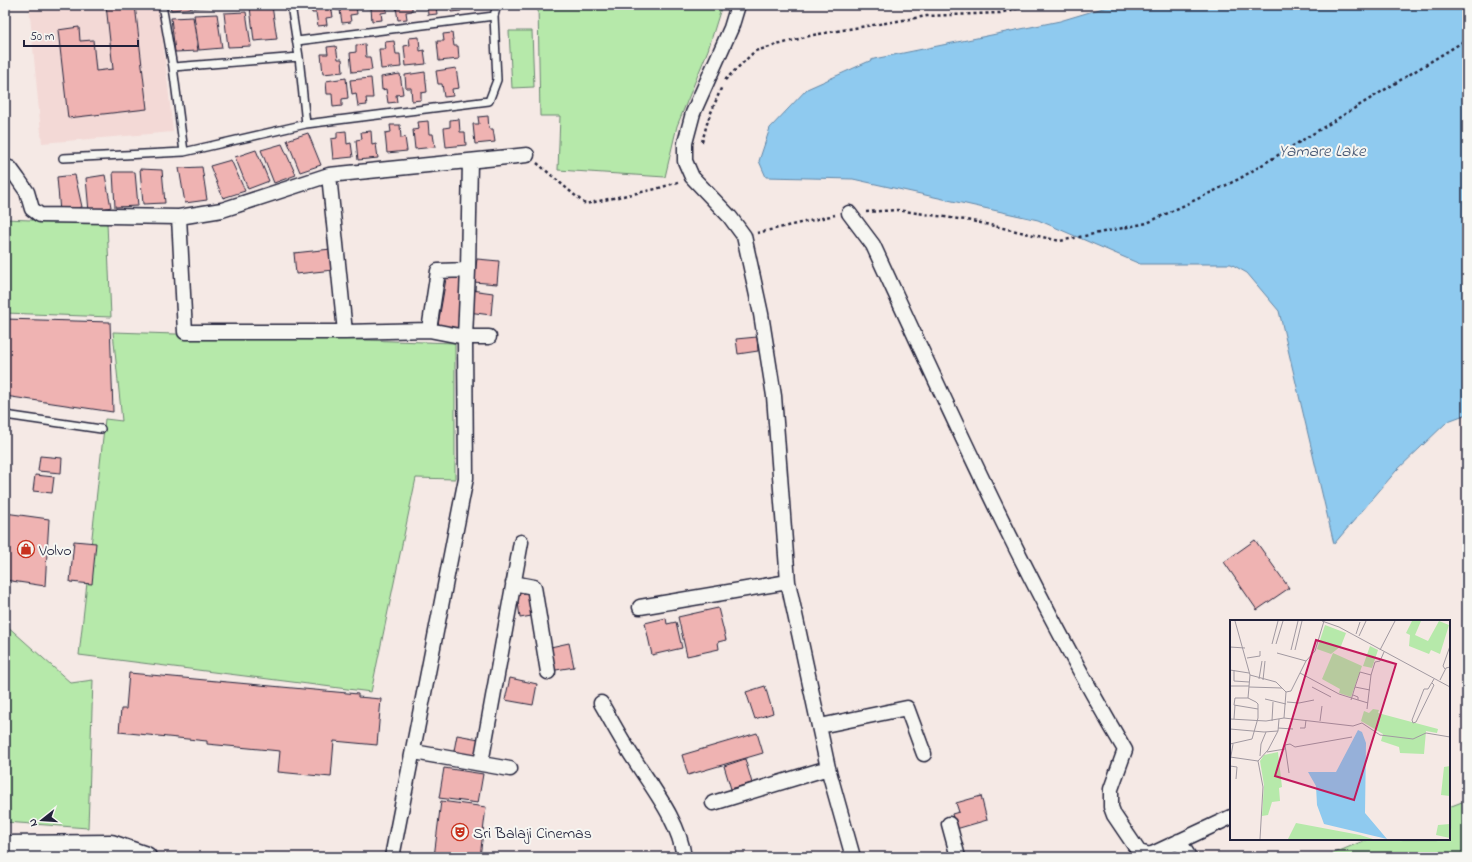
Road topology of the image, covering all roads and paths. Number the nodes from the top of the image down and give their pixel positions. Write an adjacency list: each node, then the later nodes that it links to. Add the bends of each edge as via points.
1 (162, 5): 10 (lane)
2 (291, 5): 8 (lane)
3 (497, 5): 6 (lane)
4 (738, 5): 19 (street, via 731,28 693,113 685,143 685,161)
5 (1030, 5): 12 (path, via 1000,13 927,16 828,32 756,51 726,79 708,120)
6 (494, 16): 8 (lane); 11 (lane, via 497,80 489,101)
7 (1467, 37): 20 (path, via 1239,179 1147,223 1060,241 972,221 897,210)
8 (297, 41): 9 (lane)
9 (299, 57): 10 (lane); 11 (lane)
10 (173, 67): 13 (lane)
11 (306, 124): 13 (lane)
12 (700, 149)
13 (184, 152): 15 (lane)
14 (527, 155): 16 (street); 19 (path, via 585,204 656,189)
15 (63, 158)
16 (470, 161): 18 (street); 23 (street)
17 (5, 167): 21 (street, via 10,168 27,192 32,209 40,214)
18 (329, 175): 21 (street, via 222,210); 25 (street)
19 (692, 177): 22 (street, via 730,217)
20 (849, 213): 22 (path); 45 (street, via 874,245 1014,542 1085,684 1125,750 1111,789 1110,799 1114,815 1139,852 1143,854 1150,855)
21 (179, 216): 25 (street, via 184,332)
22 (744, 236): 31 (street, via 761,314 774,396)
23 (468, 270): 24 (street, via 438,271); 26 (street)
24 (429, 330): 25 (street); 26 (street)
25 (345, 332)
26 (465, 337): 27 (street); 37 (street, via 466,478)
27 (489, 337)
28 (5, 415): 29 (lane)
29 (102, 429)
30 (521, 542): 32 (street)
31 (788, 582): 33 (street); 36 (street)
32 (513, 584): 34 (street, via 534,587); 39 (street)
33 (640, 607)
34 (548, 672)
35 (601, 703): 49 (street, via 669,814 683,848)
36 (820, 726): 38 (street, via 907,708); 40 (street)
37 (414, 752): 39 (street); 48 (street)
38 (924, 754)
39 (481, 763): 41 (street)
40 (828, 768): 42 (street); 50 (street)
41 (510, 769)
42 (713, 803)
43 (1230, 817): 45 (street)
44 (948, 824): 51 (street)
45 (1179, 842): 52 (street)
46 (5, 846): 47 (street, via 111,845)
47 (146, 857)
48 (392, 857)
49 (684, 857)
50 (853, 857)
51 (958, 857)
52 (1189, 857)

